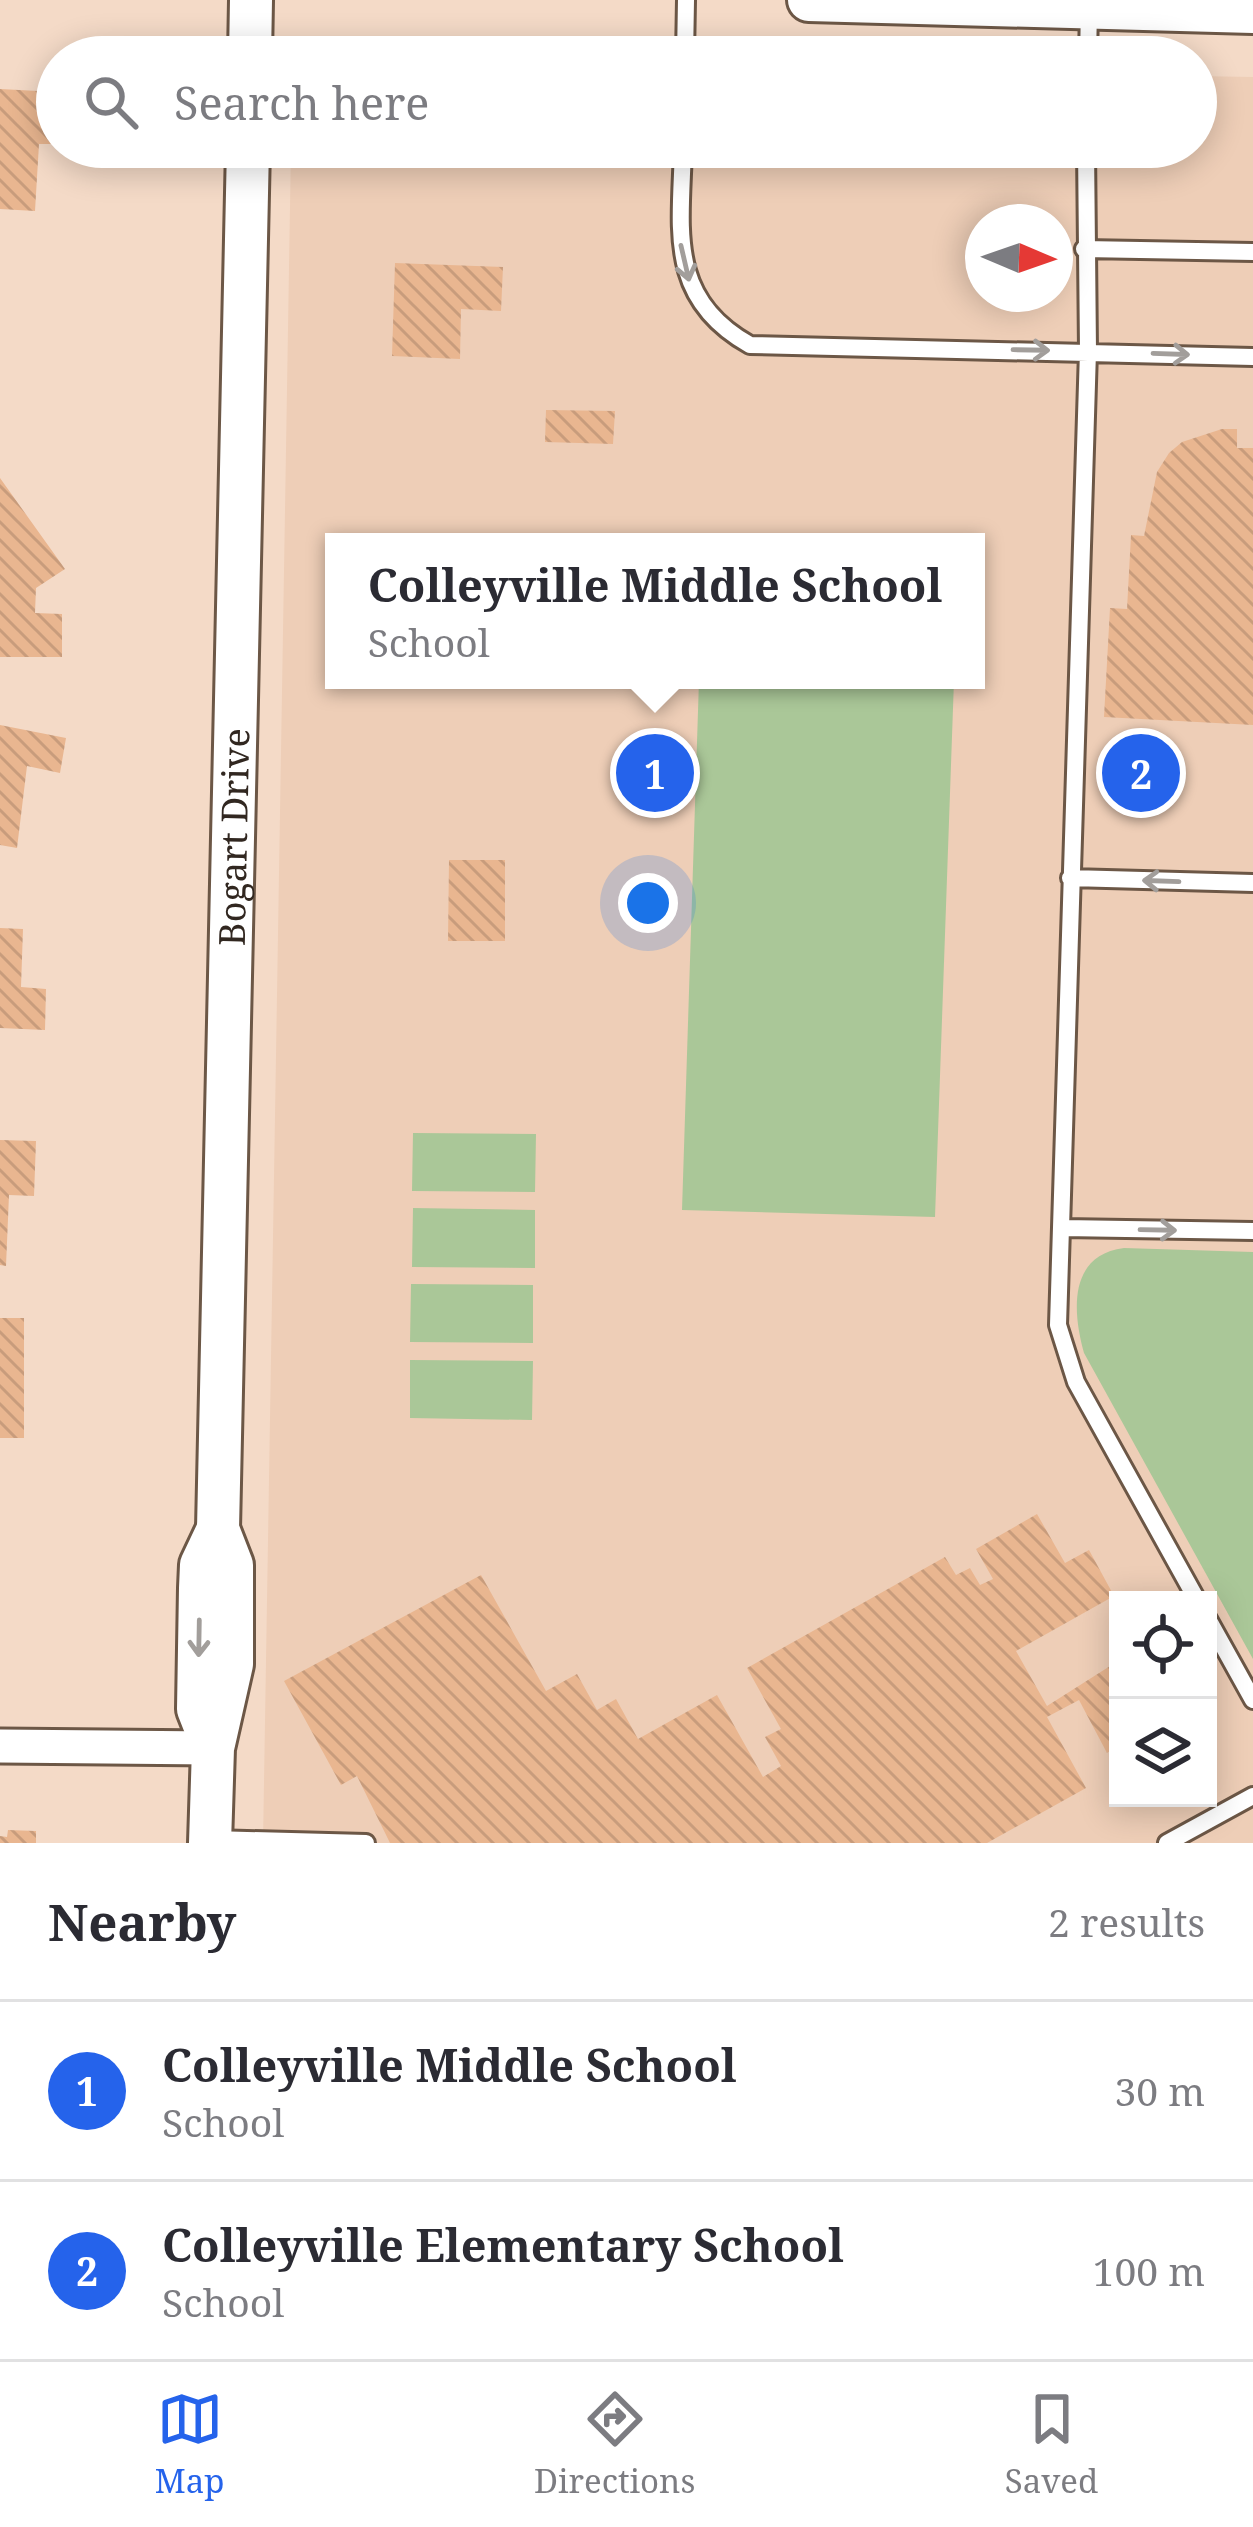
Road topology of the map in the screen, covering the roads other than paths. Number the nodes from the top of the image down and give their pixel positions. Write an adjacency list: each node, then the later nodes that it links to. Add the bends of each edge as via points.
1 (251, 0): 6 (street)
2 (686, 0): 7 (lane)
3 (809, 0): 4 (street)
4 (1089, 8): 5 (street); 8 (lane)
5 (1253, 12)
6 (250, 36)
7 (685, 36)
8 (1088, 36)
9 (248, 168): 24 (street, Bogart Drive, via 218,1529 200,1588 199,1709)
10 (683, 168): 14 (lane, one-way to 14, via 684,266 693,292 750,344)
11 (1086, 168): 12 (lane)
12 (1084, 249): 13 (lane); 14 (lane)
13 (1253, 252)
14 (1088, 351): 15 (lane, one-way to 15); 16 (lane)
15 (1253, 357)
16 (1070, 878): 17 (lane, one-way to 16); 18 (lane)
17 (1253, 884)
18 (1063, 1228): 19 (lane, one-way to 19); 20 (lane, via 1057,1271 1064,1353)
19 (1253, 1231)
20 (1192, 1591)
21 (1217, 1635): 22 (lane)
22 (1253, 1700)
23 (0, 1746): 24 (street)
24 (213, 1748): 26 (street, Bogart Drive)
25 (1253, 1796): 28 (lane)
26 (210, 1841): 27 (lane)
27 (366, 1843)
28 (1166, 1843)

